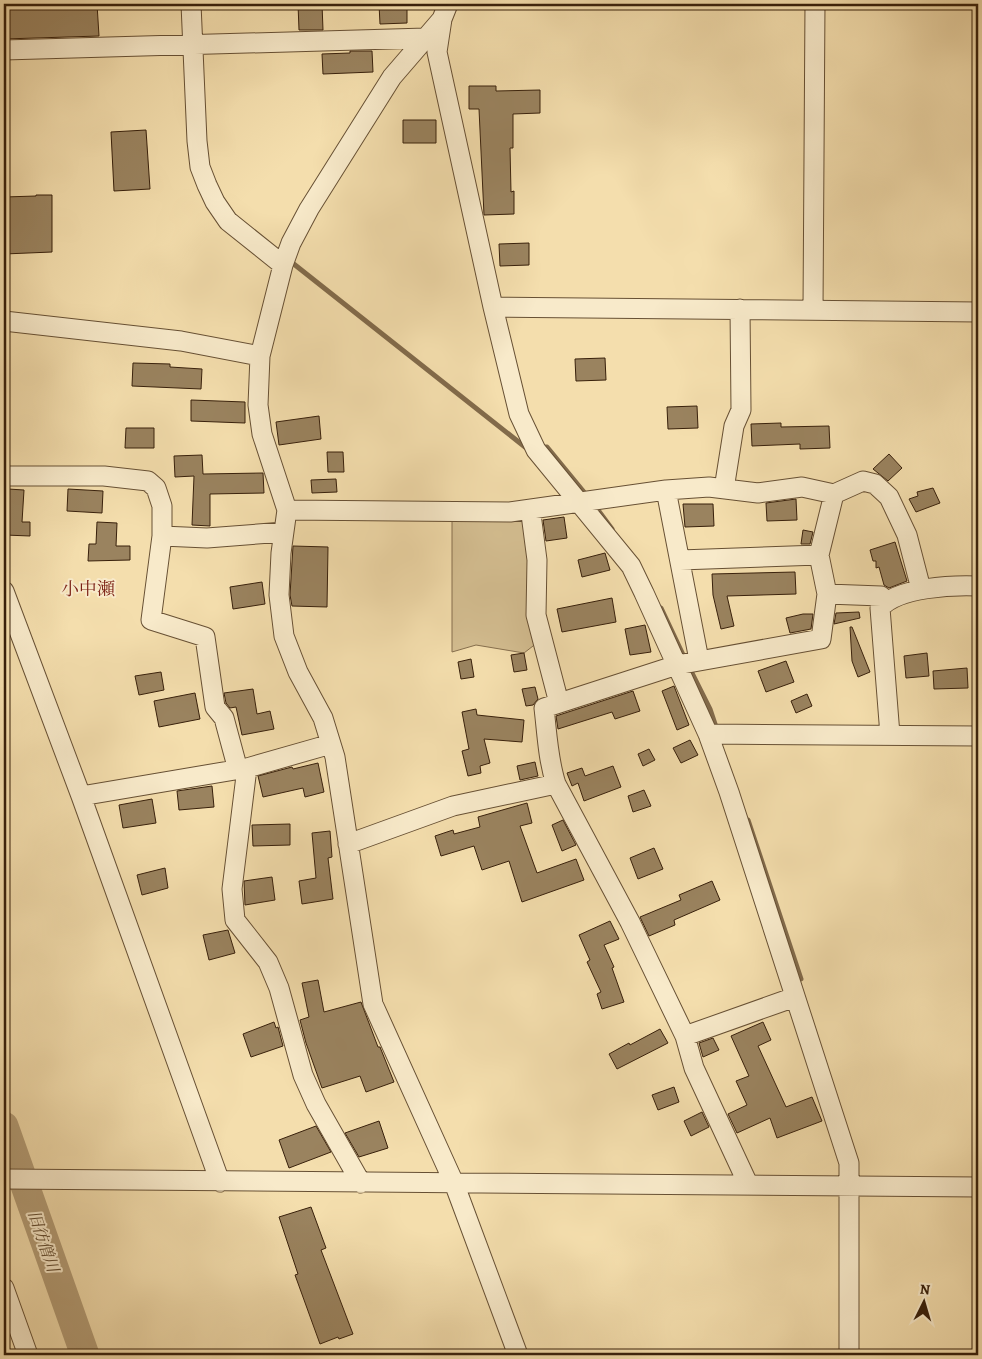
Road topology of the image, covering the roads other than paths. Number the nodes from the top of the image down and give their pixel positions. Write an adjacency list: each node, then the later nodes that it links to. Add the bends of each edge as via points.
1 (191, 4): 5 (street)
2 (815, 4): 10 (street)
3 (445, 12): 4 (street); 8 (street, via 437,52)
4 (426, 38): 5 (street); 7 (street, via 392,77 309,209)
5 (193, 45): 6 (street); 7 (street, via 197,141 206,186 228,220)
6 (4, 50)
7 (283, 265): 13 (street)
8 (493, 307): 9 (street); 18 (street, via 519,414 536,450)
9 (740, 309): 10 (street); 15 (street, via 741,410 734,426)
10 (813, 310): 11 (street)
11 (978, 312)
12 (4, 321): 13 (street, via 181,341)
13 (260, 356): 19 (street, via 258,405 262,434)
14 (4, 476): 22 (street, via 104,476 148,481 156,488 162,506)
15 (724, 489): 16 (street); 17 (street, via 758,493 802,487)
16 (666, 490): 18 (street); 24 (street)
17 (834, 494): 23 (street); 26 (street, via 863,481 875,484 889,497 908,535)
18 (580, 504): 20 (street); 31 (street, via 631,566)
19 (287, 510): 20 (street); 21 (street)
20 (532, 510): 32 (street, via 537,560 536,615)
21 (284, 532): 22 (street, via 207,538); 36 (street, via 279,595 284,636 298,672 323,718)
22 (162, 536): 37 (street, via 151,620 205,636 216,707 224,718)
23 (819, 556): 24 (street); 28 (street)
24 (680, 560): 30 (street)
25 (978, 586): 26 (street)
26 (921, 589): 29 (street)
27 (4, 591): 39 (street)
28 (827, 594): 29 (street, via 881,596); 30 (street, via 821,639)
29 (885, 602): 34 (street, via 880,608)
30 (699, 660): 31 (street)
31 (677, 665): 32 (street); 33 (street)
32 (559, 703): 38 (street, via 544,708)
33 (708, 734): 34 (street); 41 (street)
34 (890, 735): 35 (street)
35 (978, 736)
36 (331, 744): 37 (street); 40 (street)
37 (242, 769): 39 (street); 45 (street, via 232,889 235,920 268,962 279,988 303,1075)
38 (556, 784): 40 (street, via 453,806); 42 (street, via 630,922)
39 (81, 796): 44 (street)
40 (348, 844): 46 (street, via 373,1004)
41 (795, 997): 42 (street); 48 (street, via 849,1163)
42 (685, 1036): 47 (street, via 694,1068)
43 (4, 1179): 44 (street)
44 (220, 1182): 45 (street)
45 (361, 1183): 46 (street)
46 (454, 1183): 47 (street); 52 (street)
47 (748, 1184): 48 (street)
48 (850, 1185): 49 (street); 53 (street)
49 (978, 1187)
50 (4, 1288): 51 (street)
51 (28, 1355)
52 (518, 1355)
53 (849, 1355)

